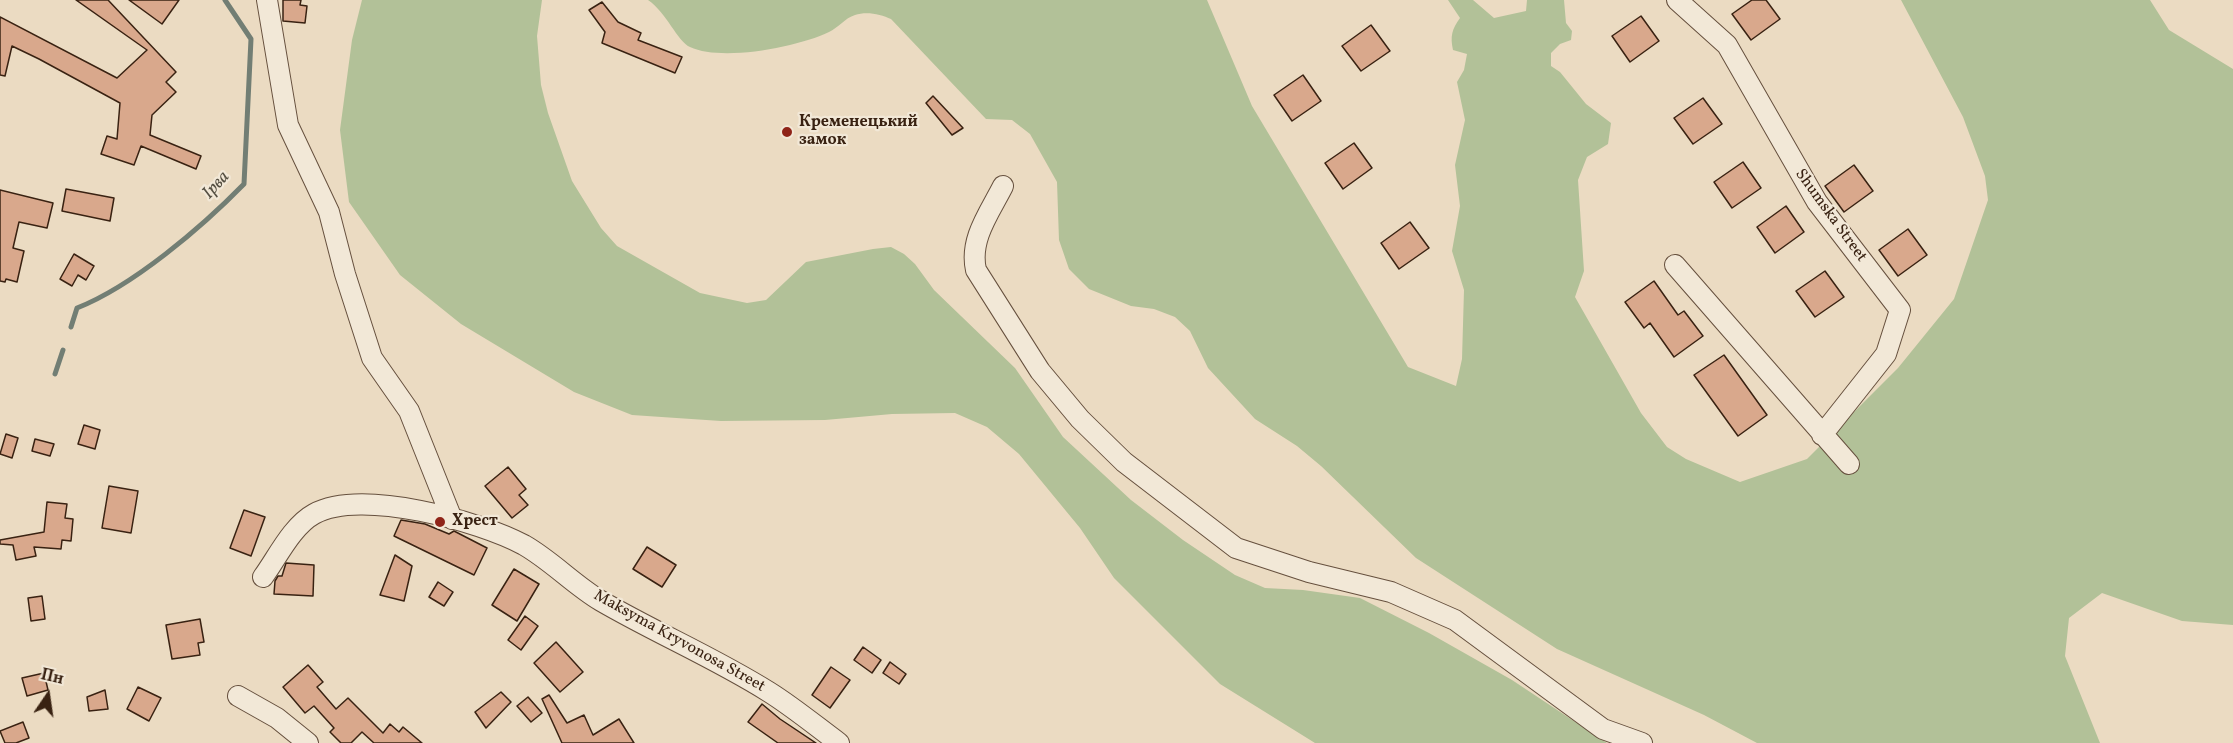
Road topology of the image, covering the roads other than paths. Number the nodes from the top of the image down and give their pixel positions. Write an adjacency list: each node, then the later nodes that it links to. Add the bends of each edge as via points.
1 (267, 0): 7 (street, via 288,125 329,212 372,358 409,411)
2 (1677, 0): 5 (street, Shumska Street, via 1727,45 1817,202 1900,310 1886,354)
3 (1003, 186): 12 (street, via 976,240 976,270 1040,371 1080,419 1124,462 1236,548 1391,592 1455,620 1603,729)
4 (1675, 265): 5 (street)
5 (1822, 435): 6 (street)
6 (1849, 464)
7 (452, 519): 8 (street, Maksyma Kryvonosa Street, via 398,508 355,504 331,507 312,514); 11 (street, Maksyma Kryvonosa Street, via 498,532 524,546 600,600 770,693)
8 (262, 577)
9 (238, 696): 10 (street)
10 (308, 743)
11 (838, 743)
12 (1642, 743)

